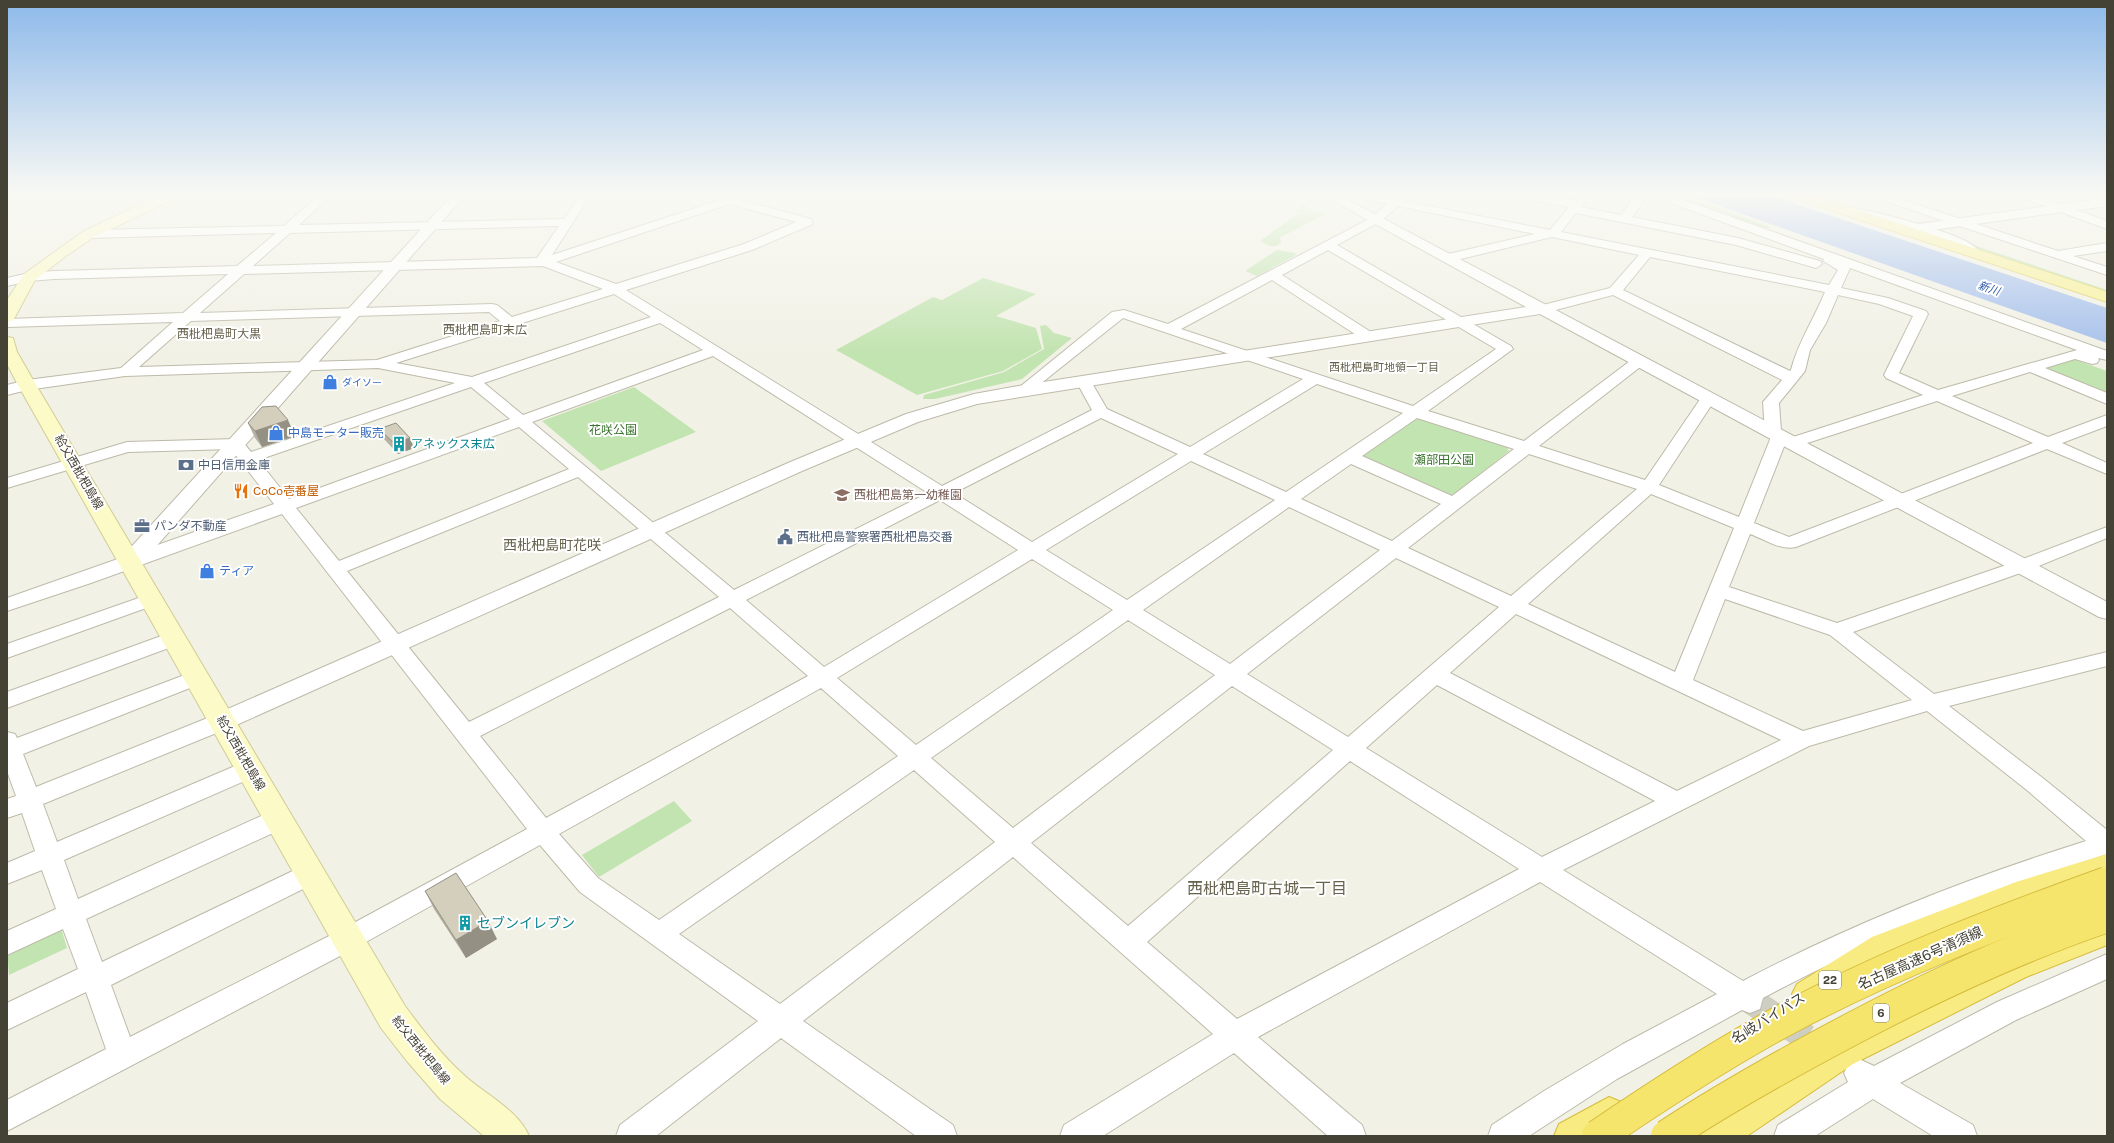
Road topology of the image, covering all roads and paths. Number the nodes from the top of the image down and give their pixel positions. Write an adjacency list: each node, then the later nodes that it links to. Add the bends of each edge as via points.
1 (72, 246): 34 (main road)
2 (267, 246): 30 (street)
3 (414, 246): 29 (street)
4 (553, 246): 27 (street)
5 (590, 246): 27 (street)
6 (747, 246): 36 (street)
7 (1325, 246): 33 (street)
8 (1330, 246): 47 (street)
9 (1426, 246): 24 (street)
10 (1497, 246): 24 (street)
11 (1620, 246): 21 (street)
12 (1690, 246): 26 (street)
13 (1750, 246): 28 (street)
14 (1751, 246): 22 (street)
15 (1791, 246): 31 (street, via 1843,266)
16 (1801, 246): 39 (street)
17 (1952, 246): 25 (main road)
18 (1964, 246): 25 (street)
19 (2033, 246): 23 (street)
20 (2107, 247): 23 (street)
21 (1648, 252): 26 (street); 38 (street)
22 (1782, 254): 28 (street, via 1768,266); 31 (street)
23 (2058, 254): 32 (street)
24 (1448, 258): 41 (street)
25 (1986, 258): 40 (main road)
26 (1680, 259): 28 (street)
27 (543, 262): 29 (street); 36 (street)
28 (1739, 265): 37 (street)
29 (396, 266): 30 (street); 42 (street)
30 (240, 270): 34 (street); 44 (street)
31 (1843, 270): 37 (street); 39 (street)
32 (2107, 271)
33 (1273, 274): 49 (street); 50 (street)
34 (29, 277): 35 (street); 43 (main road, via 14,300)
35 (7, 282)
36 (616, 289): 45 (street); 46 (street)
37 (1833, 290): 62 (street, via 1819,323 1802,350 1798,371); 67 (street, via 1921,314 1892,376)
38 (1615, 291): 41 (street); 62 (street)
39 (1942, 297): 54 (street)
40 (2107, 297)
41 (1544, 309): 47 (street); 55 (street)
42 (354, 312): 44 (street); 46 (street, via 492,308); 57 (street)
43 (7, 317)
44 (186, 317): 48 (street); 60 (street)
45 (662, 318): 52 (street); 64 (street)
46 (510, 322): 56 (street)
47 (1461, 322): 50 (street); 71 (street, via 1506,349)
48 (7, 323)
49 (1170, 329): 53 (street); 66 (street, via 1124,314 1117,315)
50 (1369, 337): 53 (street)
51 (7, 342): 65 (main road, 給父西枇杷島線)
52 (714, 351): 72 (street); 75 (street)
53 (1249, 356): 61 (street); 63 (street)
54 (2107, 356)
55 (1639, 361): 68 (street); 78 (street)
56 (378, 364): 57 (street); 64 (street)
57 (307, 365): 60 (street); 77 (street)
58 (2107, 366): 59 (street, via 2075,354)
59 (2030, 367): 67 (street); 69 (street)
60 (125, 372): 65 (street)
61 (1316, 378): 71 (street); 79 (street)
62 (1792, 378): 74 (street, via 1771,402)
63 (1084, 381): 66 (street); 70 (street)
64 (474, 382): 72 (street); 81 (street)
65 (17, 388): 82 (main road, 給父西枇杷島線)
66 (1024, 390): 75 (street, via 940,408)
67 (1938, 395): 74 (street); 76 (street)
68 (1708, 398): 74 (street); 86 (street)
69 (2107, 399)
70 (1101, 412): 79 (street); 87 (street)
71 (1416, 412): 78 (street); 80 (street)
72 (521, 420): 84 (street); 91 (street)
73 (2107, 420): 76 (street)
74 (1782, 437): 89 (street); 92 (street)
75 (857, 441): 87 (street); 93 (street)
76 (2048, 442): 83 (street); 89 (street)
77 (236, 444): 81 (street); 82 (street, via 127,447); 97 (street)
78 (1526, 448): 86 (street); 90 (street)
79 (1190, 454): 88 (street); 95 (street)
80 (1350, 457): 88 (street); 90 (street)
81 (248, 458): 91 (street)
82 (73, 463): 85 (street); 97 (main road, 給父西枇杷島線)
83 (2107, 469)
84 (580, 470): 93 (street); 99 (street)
85 (7, 483)
86 (1649, 487): 92 (street); 104 (street)
87 (942, 492): 95 (street); 101 (street)
88 (1288, 500): 96 (street); 105 (street)
89 (1898, 500): 92 (street, via 1789,543); 98 (street)
90 (1453, 504): 96 (street)
91 (285, 505): 97 (street); 99 (street)
92 (1744, 526): 100 (street)
93 (653, 530): 101 (street); 109 (street)
94 (2107, 532): 98 (street)
95 (1034, 549): 105 (street); 115 (street)
96 (1393, 549): 104 (street); 112 (street)
97 (131, 561): 102 (main road, 給父西枇杷島線); 103 (street)
98 (2022, 566): 106 (street); 107 (street)
99 (335, 569): 109 (street)
100 (1718, 590): 107 (street); 116 (street)
101 (732, 598): 115 (street); 120 (street)
102 (153, 600): 108 (main road, 給父西枇杷島線); 110 (street)
103 (7, 605)
104 (1513, 606): 113 (street); 116 (street)
105 (1130, 609): 112 (street); 124 (street)
106 (2107, 612)
107 (1838, 630): 118 (street)
108 (175, 638): 114 (main road, 給父西枇杷島線); 117 (street)
109 (395, 645): 119 (street); 120 (street)
110 (7, 651)
111 (2107, 659): 118 (street)
112 (1232, 674): 123 (street); 130 (street)
113 (1434, 674): 123 (street); 126 (street)
114 (198, 677): 119 (main road, 給父西枇杷島線); 122 (street)
115 (823, 677): 124 (street); 129 (street)
116 (1681, 684): 121 (street)
117 (7, 700)
118 (1931, 703): 121 (street); 131 (street)
119 (223, 721): 125 (main road, 給父西枇杷島線); 127 (street)
120 (465, 734): 129 (street)
121 (1801, 740): 126 (street)
122 (8, 747): 127 (street)
123 (1350, 748): 134 (street); 143 (street)
124 (915, 757): 130 (street); 141 (street)
125 (250, 769): 128 (main road, 給父西枇杷島線); 132 (street)
126 (1677, 802): 134 (street)
127 (18, 805): 132 (street)
128 (279, 819): 136 (main road, 給父西枇杷島線); 138 (street)
129 (543, 832): 141 (street, via 589,885); 142 (street)
130 (1013, 842): 143 (street); 149 (street)
131 (2107, 844): 147 (street, via 2047,862 1878,928)
132 (49, 856): 135 (street); 138 (street)
133 (2107, 866): 160 (highway, 名岐バイパス / 22, via 2026,891 1883,946)
134 (1541, 868): 147 (street); 150 (street)
135 (7, 874)
136 (310, 874): 142 (main road, 給父西枇杷島線); 146 (street)
137 (2107, 883): 161 (highway, 名古屋高速6号清須線, bridge, via 2034,909 1915,958 1791,1017 1675,1085)
138 (71, 914): 144 (street); 146 (street)
139 (2107, 916): 162 (highway, 6, bridge, via 2054,934 1942,982 1824,1043)
140 (2107, 932): 163 (highway, via 2015,967 1842,1054)
141 (659, 934): 149 (street)
142 (348, 940): 151 (street); 154 (main road, 給父西枇杷島線, via 393,1017 418,1049 452,1087)
143 (1128, 942): 150 (street)
144 (7, 943)
145 (2107, 966): 152 (street, via 2049,989 1933,1049)
146 (94, 977): 148 (street); 151 (street)
147 (1746, 998): 159 (street, via 1629,1055 1539,1110)
148 (7, 1017)
149 (780, 1021): 155 (street); 156 (street)
150 (1235, 1035): 157 (street); 158 (street)
151 (123, 1056): 153 (street)
152 (1866, 1078): 164 (street); 165 (street)
153 (7, 1116)
154 (511, 1136)
155 (631, 1136)
156 (942, 1136)
157 (1075, 1136)
158 (1351, 1136)
159 (1502, 1136)
160 (1572, 1136)
161 (1598, 1136)
162 (1667, 1136)
163 (1716, 1136)
164 (1789, 1136)
165 (1962, 1136)

